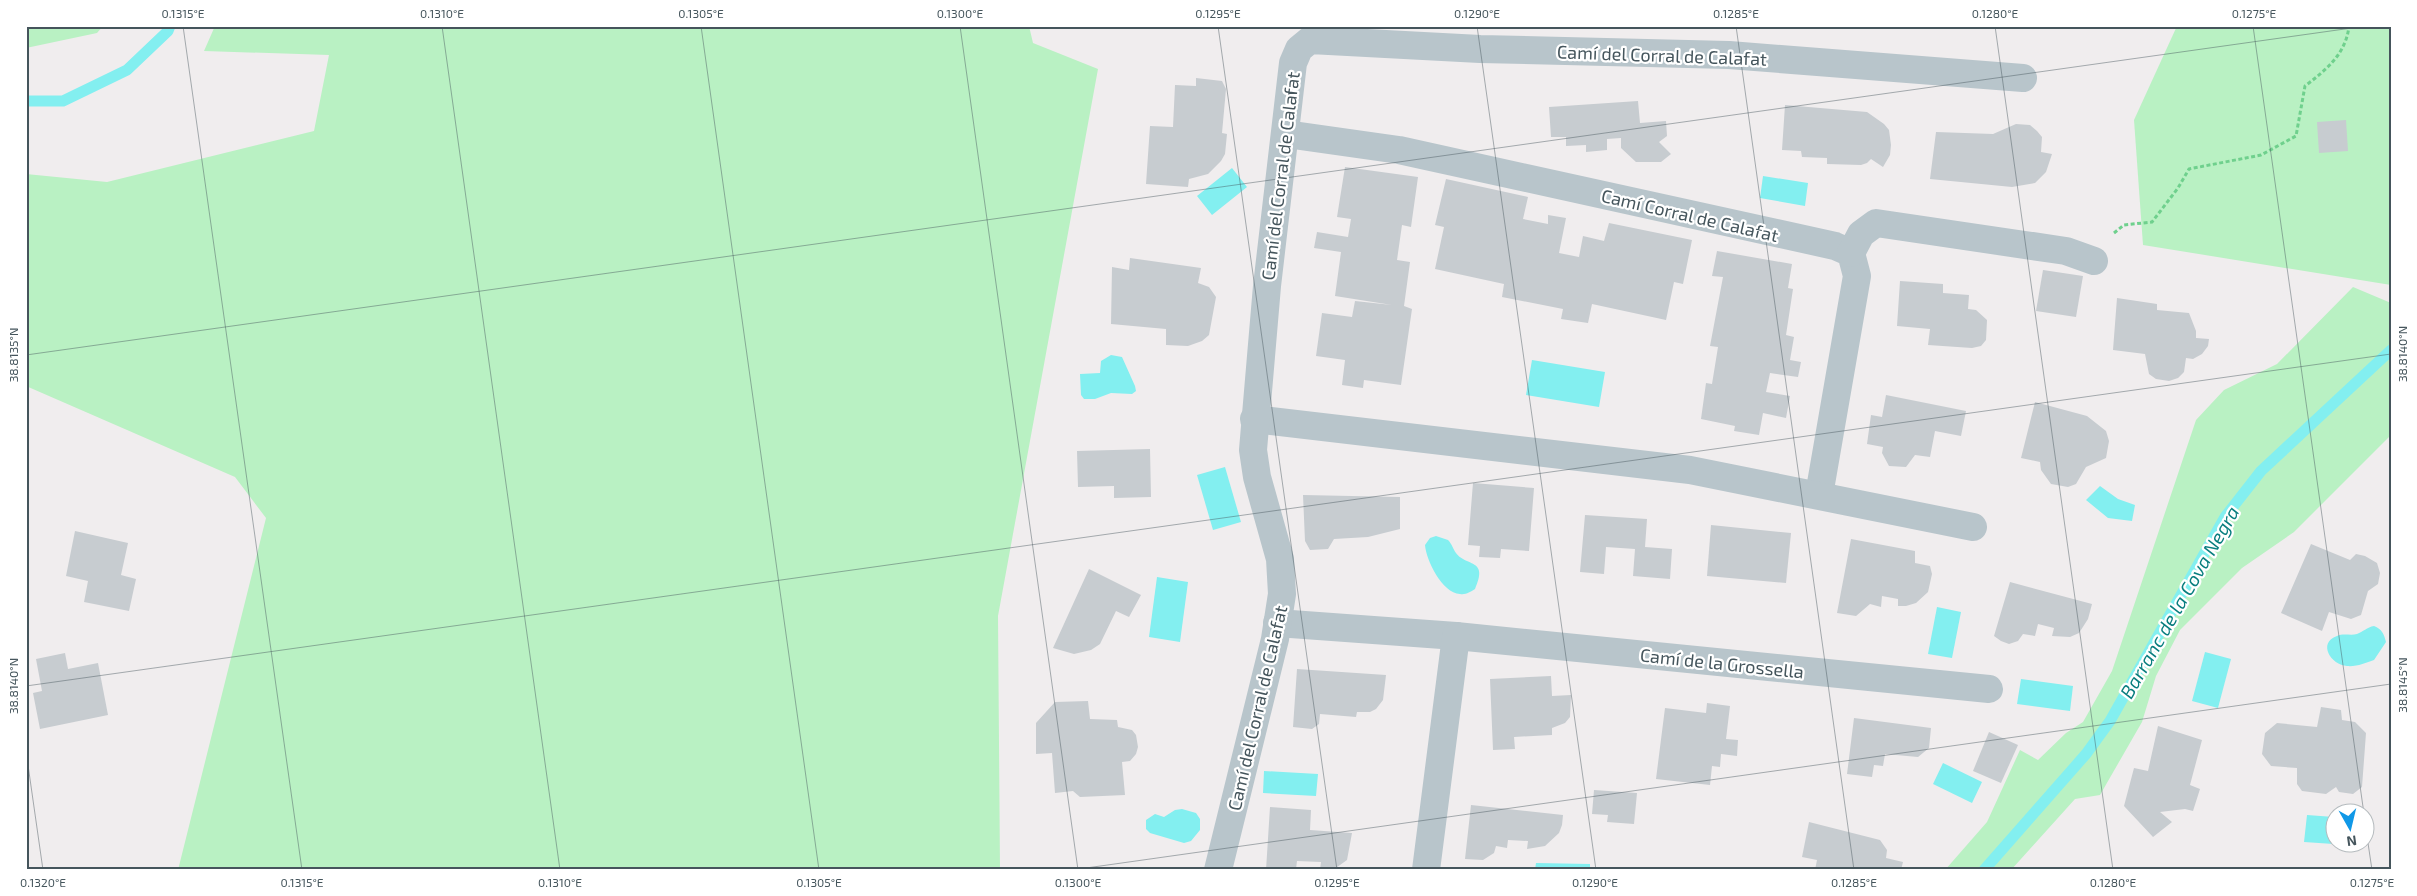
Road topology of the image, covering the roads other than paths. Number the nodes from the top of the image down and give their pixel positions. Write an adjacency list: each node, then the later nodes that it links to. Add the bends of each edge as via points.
1 (2023, 78): 2 (street, Camí del Corral de Calafat, via 1729,55 1480,49 1310,40 1299,49 1293,63)
2 (1286, 134): 3 (street, Camí Corral de Calafat, via 1399,150 1466,164 1835,246); 5 (street, Camí del Corral de Calafat)
3 (1851, 254): 4 (street, via 1861,234 1876,223 2066,251); 6 (street, via 1858,276)
4 (2094, 261)
5 (1254, 419): 6 (street, via 1690,470); 8 (street, Camí del Corral de Calafat, via 1252,450 1257,477 1280,559 1282,594)
6 (1819, 495): 7 (street)
7 (1973, 527)
8 (1277, 622): 9 (street, Camí de la Grossella); 11 (street, Camí del Corral de Calafat)
9 (1456, 636): 10 (street, Camí de la Grossella); 12 (street)
10 (1989, 689)
11 (1218, 870)
12 (1426, 870)

